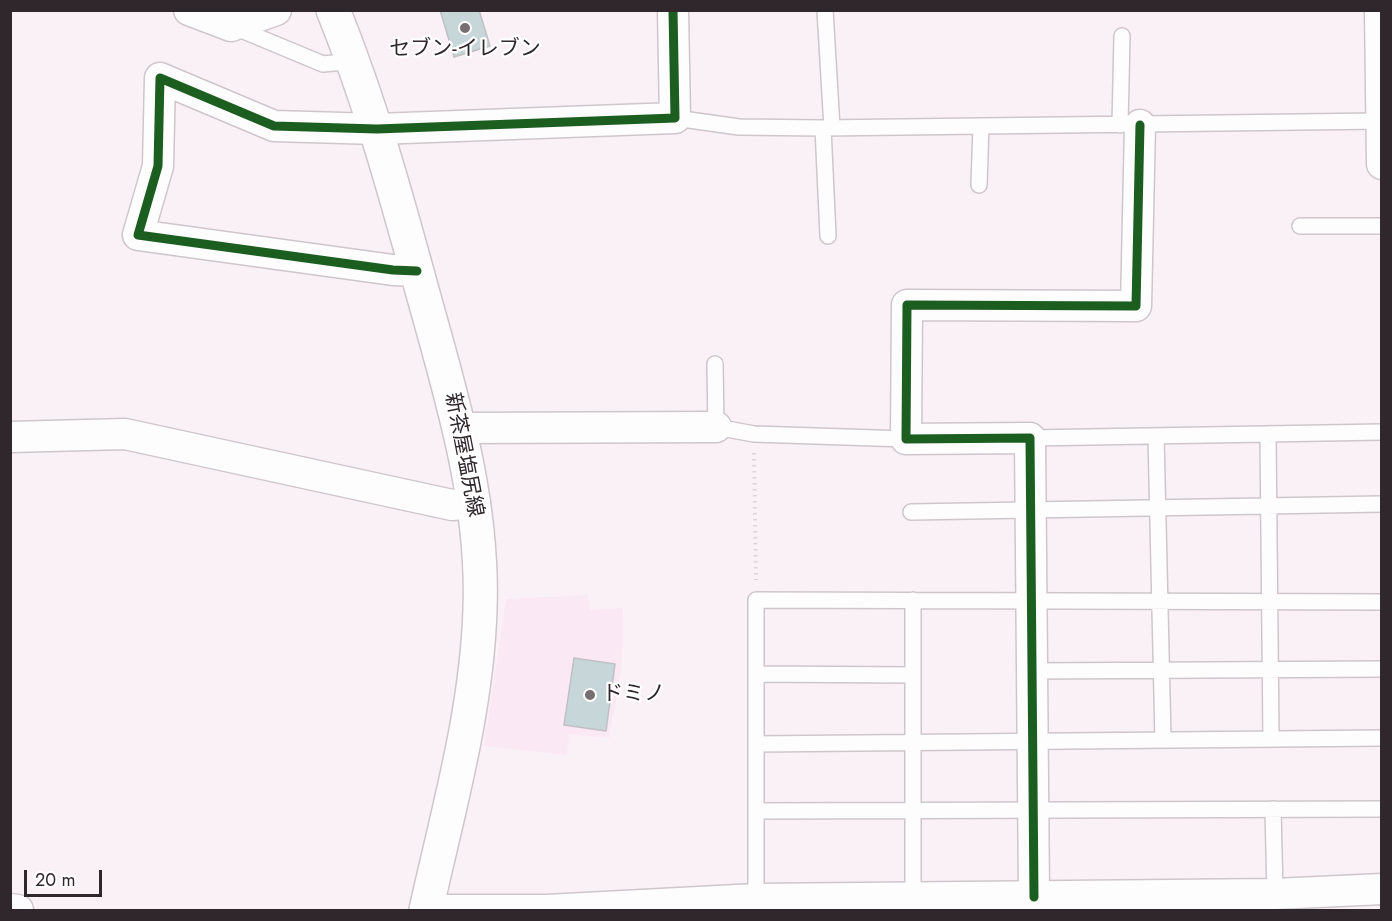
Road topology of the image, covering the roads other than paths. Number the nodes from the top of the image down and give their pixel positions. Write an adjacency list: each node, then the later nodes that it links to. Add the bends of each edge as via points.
1 (189, 10): 7 (street)
2 (276, 10): 7 (street)
3 (333, 10): 9 (main road, 新茶屋塩尻線)
4 (673, 10): 10 (street)
5 (825, 10): 14 (lane)
6 (1380, 10): 11 (street)
7 (231, 26): 9 (lane, via 323,64)
8 (1122, 36): 12 (lane)
9 (354, 61): 15 (main road, 新茶屋塩尻線)
10 (675, 118): 14 (lane, via 739,127); 15 (street)
11 (1380, 121): 12 (lane); 16 (street)
12 (1130, 125): 13 (lane); 30 (street, via 1136,306 908,305)
13 (981, 126): 14 (lane); 17 (lane)
14 (828, 128): 20 (lane)
15 (376, 129): 21 (main road, 新茶屋塩尻線); 21 (street, via 274,126 160,78 158,166 138,235)
16 (1382, 165)
17 (979, 185)
18 (1300, 226): 19 (lane)
19 (1382, 226)
20 (828, 236)
21 (417, 271): 24 (main road, 新茶屋塩尻線)
22 (715, 364): 23 (lane)
23 (716, 427): 24 (street); 30 (lane, via 754,434)
24 (461, 428): 31 (main road, 新茶屋塩尻線)
25 (1382, 432): 26 (lane)
26 (1268, 435): 27 (lane); 33 (lane)
27 (1156, 436): 29 (lane); 34 (lane)
28 (10, 437): 31 (street, via 125,434 452,505)
29 (1030, 438): 30 (street); 35 (street)
30 (906, 439)
31 (475, 503): 66 (main road, 新茶屋塩尻線, via 480,608 473,688)
32 (1382, 504): 33 (lane)
33 (1269, 506): 34 (lane); 40 (lane)
34 (1158, 508): 35 (lane); 39 (lane)
35 (1031, 510): 36 (lane); 38 (street)
36 (911, 512)
37 (913, 600): 38 (lane); 46 (lane, via 756,600); 47 (lane)
38 (1032, 601): 39 (lane); 45 (street)
39 (1160, 601): 40 (lane); 43 (lane)
40 (1270, 602): 41 (lane); 44 (lane)
41 (1382, 602)
42 (1382, 669): 44 (lane)
43 (1162, 670): 44 (lane); 45 (lane); 50 (lane)
44 (1270, 670): 48 (lane)
45 (1032, 671): 51 (street)
46 (756, 674): 47 (lane); 53 (lane)
47 (913, 675): 52 (lane)
48 (1271, 738): 49 (lane); 50 (lane)
49 (1382, 738)
50 (1163, 739): 51 (lane)
51 (1033, 740): 52 (lane); 57 (street)
52 (913, 742): 53 (lane); 56 (lane)
53 (756, 744): 58 (lane)
54 (1274, 809): 55 (lane); 57 (lane); 60 (lane)
55 (1382, 809)
56 (913, 810): 57 (lane); 58 (lane); 62 (lane)
57 (1034, 810): 61 (street)
58 (756, 811): 63 (lane)
59 (1382, 888): 60 (street)
60 (1275, 894): 61 (street)
61 (1034, 897): 62 (street)
62 (913, 898): 63 (street)
63 (750, 903): 67 (street)
64 (10, 909): 65 (street)
65 (18, 910)
66 (426, 910)
67 (433, 910)

